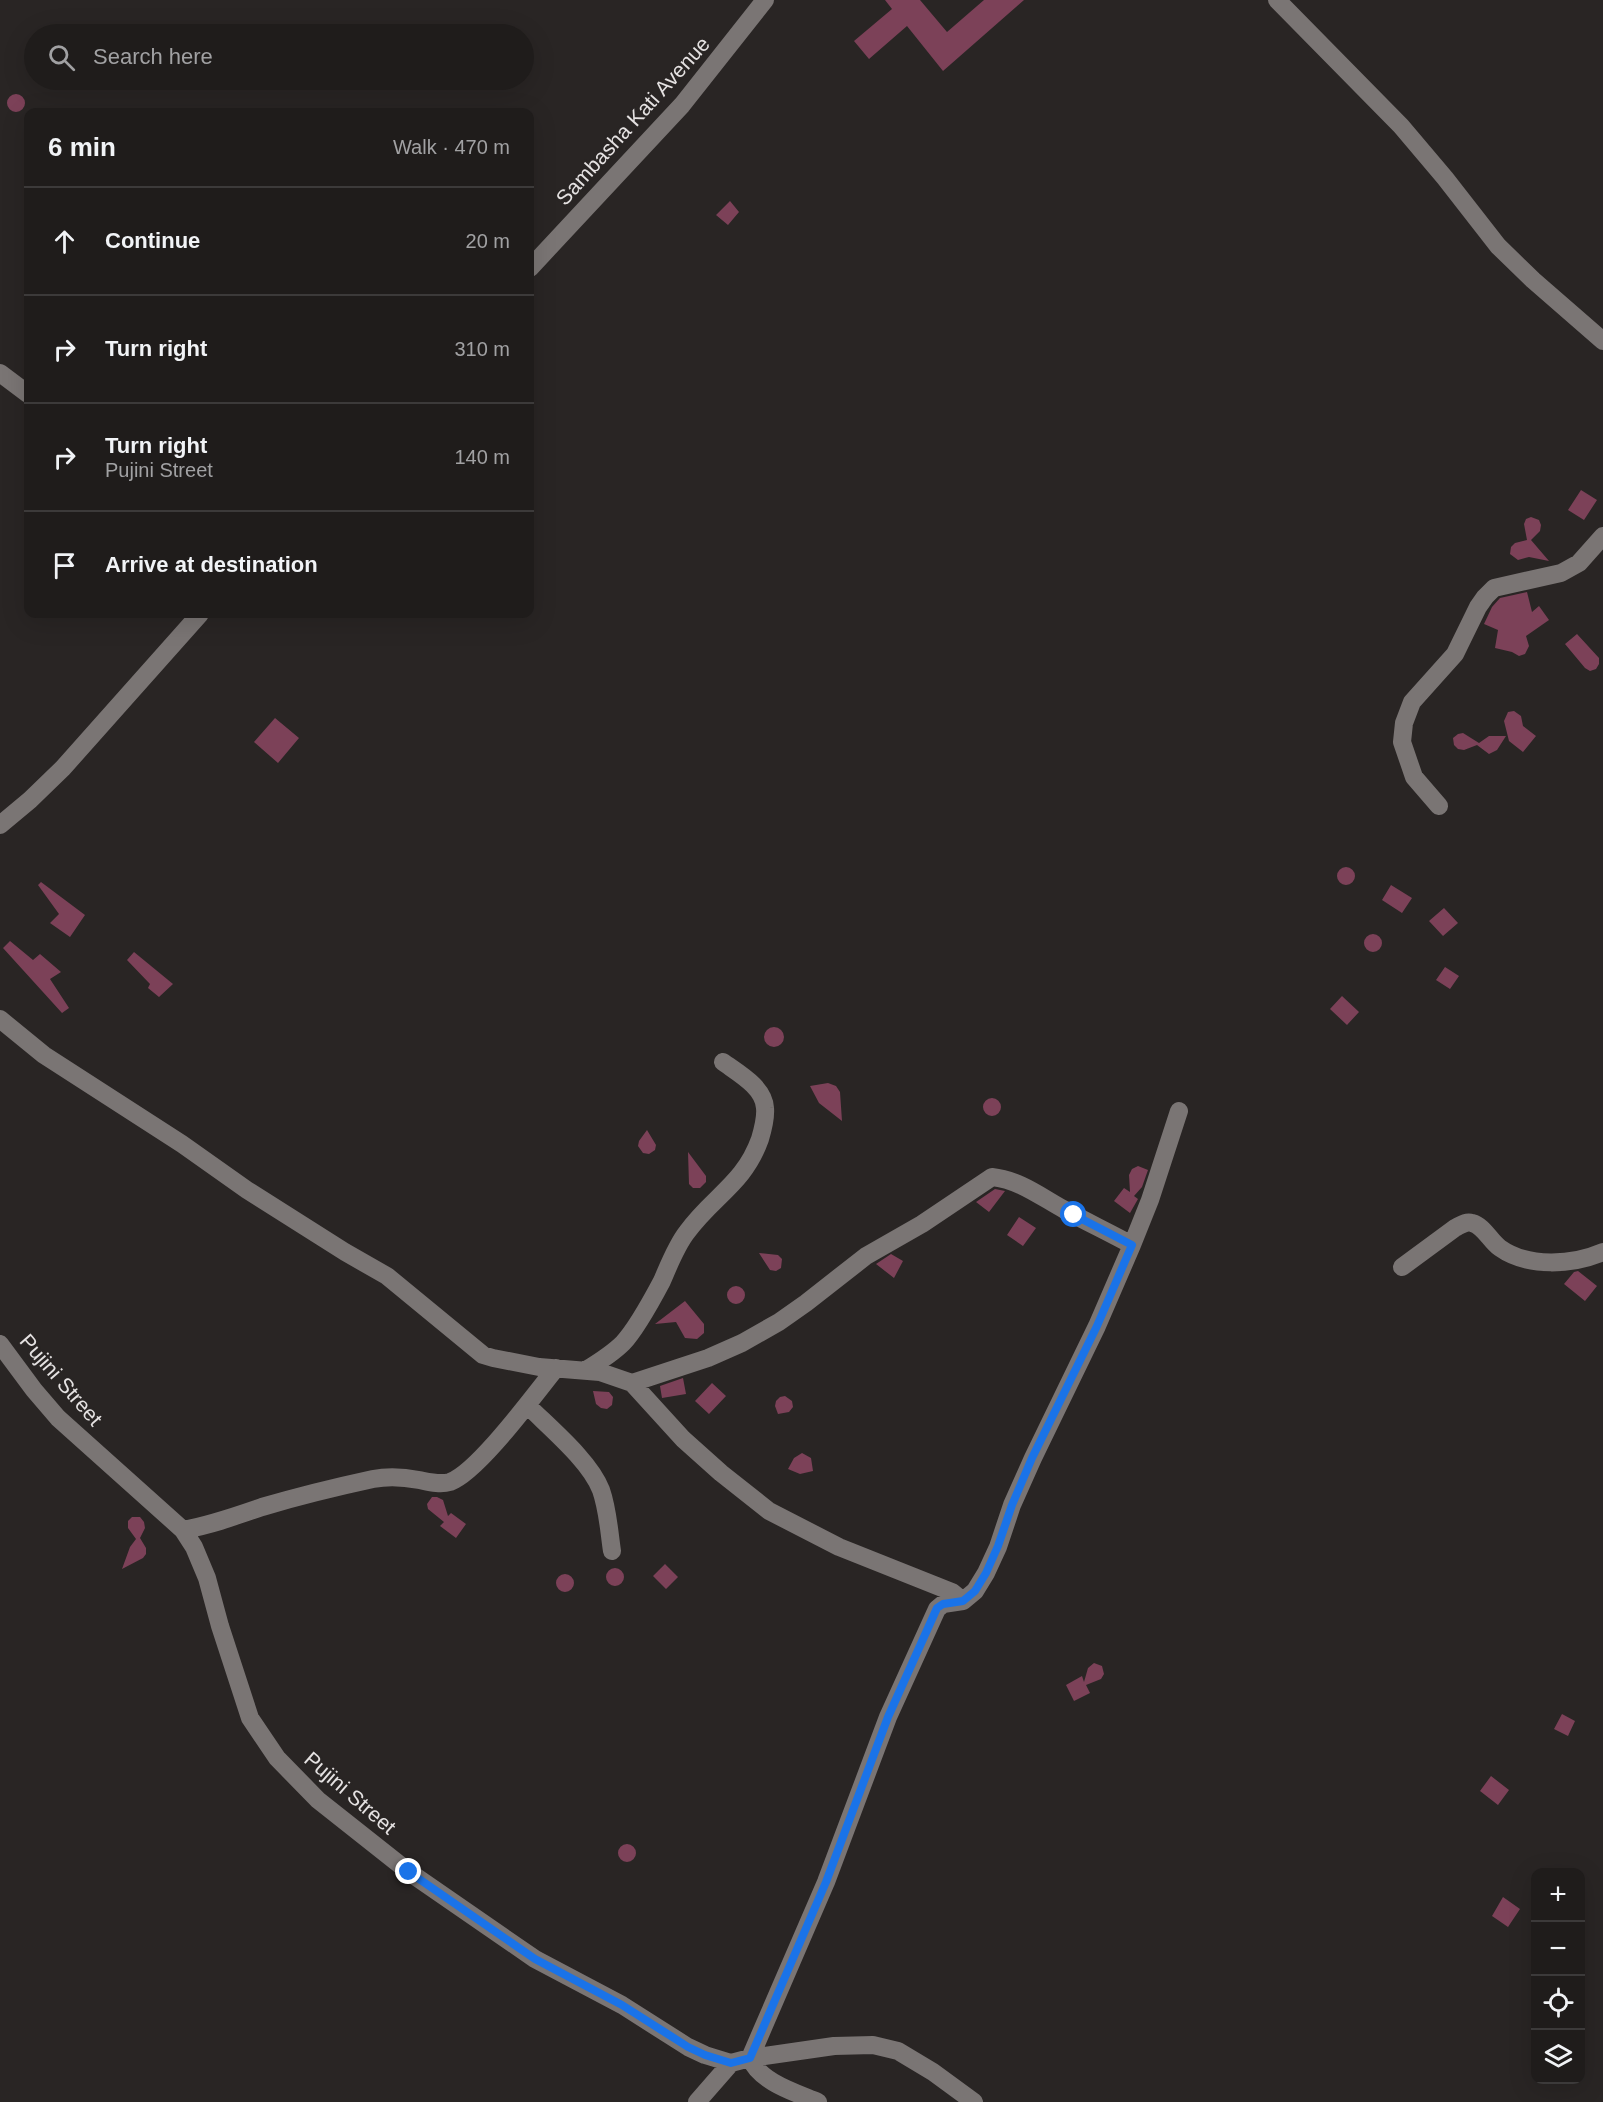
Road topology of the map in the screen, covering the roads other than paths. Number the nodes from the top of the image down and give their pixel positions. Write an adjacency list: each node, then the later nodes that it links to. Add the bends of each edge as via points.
1 (765, 0): 3 (street, Sambasha Kati Avenue, via 682,105)
2 (1277, 0): 4 (street, via 1401,126 1498,246)
3 (534, 264)
4 (1603, 341)
5 (0, 373): 6 (street)
6 (24, 391)
7 (1603, 536): 9 (street, via 1579,564 1561,573 1494,588 1478,607 1455,654 1412,702 1402,742 1414,777)
8 (196, 618): 10 (street, via 63,768)
9 (1439, 806)
10 (0, 825)
11 (0, 1019): 18 (street, via 44,1055 247,1190 387,1276 483,1355)
12 (723, 1062): 19 (street, via 751,1083 765,1106 764,1127 755,1153 742,1175 685,1234 631,1333 609,1355)
13 (1179, 1111): 14 (street)
14 (1132, 1245): 20 (street, via 1028,1188 992,1177 866,1256 806,1303 742,1343); 24 (street, via 1032,1458 986,1573)
15 (1603, 1252): 16 (street, via 1564,1262 1518,1257 1501,1249 1480,1227 1465,1223)
16 (1402, 1267)
17 (0, 1344): 22 (street, Pujini Street, via 58,1418)
18 (556, 1368): 19 (street); 21 (street)
19 (586, 1370): 20 (street)
20 (632, 1383): 24 (street, via 720,1473 769,1511 839,1547 952,1592)
21 (527, 1405): 22 (street, via 482,1456 449,1483 373,1479 320,1490 212,1525); 23 (street, via 589,1468 601,1489)
22 (183, 1530): 26 (street, Pujini Street, via 207,1578 250,1718 277,1758 318,1800 409,1872 535,1959 622,2005 688,2047)
23 (612, 1551)
24 (963, 1601): 25 (street, via 937,1608 888,1717 826,1882)
25 (750, 2058): 26 (street); 28 (street, via 764,2076); 29 (street, via 834,2046 873,2045 898,2051)
26 (731, 2063): 27 (street)
27 (697, 2102)
28 (818, 2102)
29 (974, 2102)

